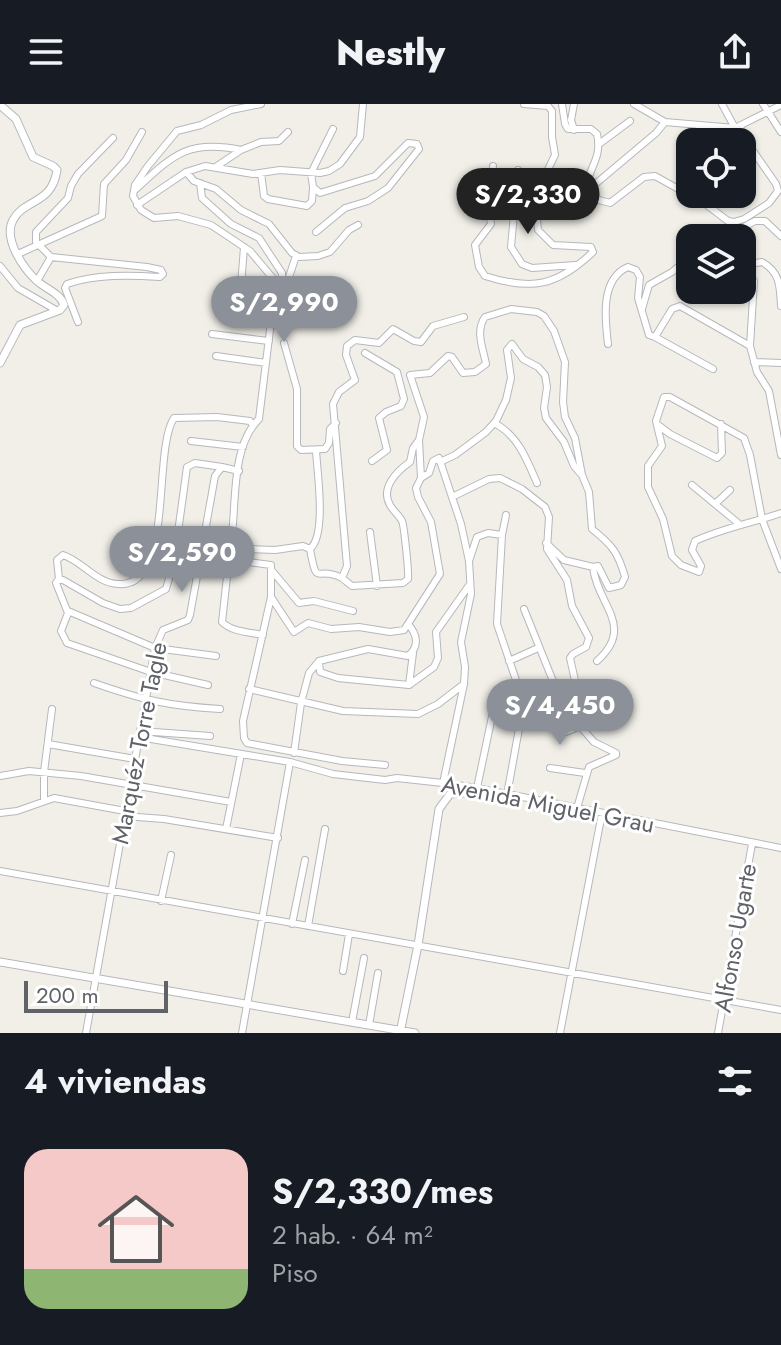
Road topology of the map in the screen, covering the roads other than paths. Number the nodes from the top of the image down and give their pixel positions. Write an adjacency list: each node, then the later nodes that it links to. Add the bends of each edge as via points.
1 (261, 104): 35 (street, via 177,131)
2 (363, 104): 31 (street, via 360,137 343,161 329,171)
3 (524, 104): 49 (street, via 552,111 555,155 538,190 538,230 553,245 593,249)
4 (562, 104): 18 (street, via 565,124)
5 (574, 104): 18 (street)
6 (634, 104): 13 (street)
7 (722, 104): 16 (street)
8 (763, 104): 11 (street)
9 (0, 105): 45 (street, via 16,119 33,157 57,172 50,191 13,221 10,234)
10 (781, 105): 11 (street)
11 (768, 112): 16 (street); 21 (street)
12 (630, 121): 23 (street)
13 (665, 122): 14 (street); 36 (street)
14 (699, 125): 15 (street); 16 (street)
15 (699, 128)
16 (737, 128)
17 (333, 129): 31 (street)
18 (574, 130): 23 (street, via 591,129)
19 (142, 132): 43 (street, via 104,184 102,216)
20 (288, 132): 24 (street, via 279,141)
21 (781, 132)
22 (113, 138): 43 (street, via 73,181 64,204 40,225)
23 (599, 144): 36 (street)
24 (241, 150): 26 (street); 35 (street, via 186,149)
25 (756, 155): 38 (street, via 776,184 775,197 734,222)
26 (217, 166): 29 (street); 30 (street)
27 (493, 166): 49 (street, via 491,224 475,245 485,276 543,284)
28 (518, 170): 49 (street, via 510,241 516,258 532,268)
29 (186, 172): 32 (street); 37 (street)
30 (261, 173): 31 (street); 33 (street, via 268,199 307,206)
31 (311, 173): 33 (street)
32 (200, 183): 46 (street, via 269,224); 53 (street, via 202,198 231,224 259,238 282,273)
33 (313, 187): 41 (street, via 328,192 371,177 402,147 418,146 391,186 345,208)
34 (676, 188): 36 (street, via 649,175 610,203)
35 (133, 190): 37 (street)
36 (587, 191)
37 (137, 205): 44 (street, via 154,218 178,216 208,224)
38 (711, 208)
39 (752, 224): 42 (street, via 769,224)
40 (358, 225): 46 (street, via 330,252)
41 (316, 232)
42 (781, 236)
43 (38, 245): 45 (street); 47 (street)
44 (244, 247): 53 (street); 53 (street, via 243,290 271,292)
45 (18, 254): 52 (street)
46 (296, 256): 53 (street, via 289,277)
47 (51, 257): 52 (street); 60 (street, via 163,272 160,277 87,277 67,284)
48 (756, 263): 55 (street, via 775,271)
49 (579, 265)
50 (0, 266): 56 (street, via 18,288)
51 (676, 269): 57 (street, via 649,285)
52 (37, 281): 56 (street, via 63,300 62,309)
53 (281, 283)
54 (753, 304): 66 (street)
55 (781, 306)
56 (56, 310): 70 (street, via 20,325)
57 (641, 311): 62 (street, via 648,333); 65 (street, via 638,273 624,268 606,299)
58 (221, 312): 63 (street, via 269,318)
59 (464, 317): 78 (street, via 433,326 421,342 396,329 379,343 351,341 346,352 355,380 333,400)
60 (78, 322)
61 (212, 334): 63 (street)
62 (655, 337): 66 (street, via 672,309 680,306); 73 (street)
63 (269, 341): 71 (street)
64 (284, 343): 86 (street, via 297,389 296,445)
65 (608, 344)
66 (750, 346): 69 (street)
67 (365, 353): 74 (street)
68 (216, 356): 71 (street)
69 (754, 362): 72 (street); 77 (street)
70 (0, 363)
71 (266, 363): 82 (street, via 259,419)
72 (781, 363)
73 (713, 369)
74 (399, 375): 75 (street); 88 (street, via 403,403 379,418 387,450)
75 (410, 375): 83 (street, via 424,417); 92 (street, via 430,373 448,356 463,373 475,372 485,366 481,323 491,314 511,309 544,316 565,362 565,417)
76 (781, 390): 77 (street)
77 (769, 391): 87 (street)
78 (336, 423): 86 (street, via 328,446); 113 (street, via 347,566)
79 (494, 423): 89 (street); 92 (street, via 510,387 507,350 514,345 545,375 546,418); 94 (street, via 511,434)
80 (656, 424): 81 (street, via 668,396); 81 (street, via 717,458 722,453); 102 (street, via 662,446 648,466 647,484 674,559 699,572 693,542)
81 (721, 424): 101 (street, via 744,438)
82 (253, 425): 85 (street); 114 (street, via 217,417 174,418 164,454 153,557 142,574 130,583 111,583 63,555 57,560)
83 (419, 440): 93 (street); 116 (street, via 387,496 405,527 408,579)
84 (191, 441): 85 (street)
85 (243, 447): 91 (street)
86 (316, 450): 106 (street, via 320,501 317,541)
87 (781, 455)
88 (372, 461)
89 (440, 462): 93 (street, via 436,458); 97 (street)
90 (219, 469): 91 (street); 107 (street, Marquéz Torre Tagle); 114 (street, via 195,463 187,467 174,561 164,591 120,609)
91 (239, 471): 107 (street, via 230,542)
92 (582, 475): 110 (street, via 592,529 619,556 625,577 621,585 609,588 598,566)
93 (421, 478): 121 (street, via 416,488 431,522 440,574)
94 (537, 483)
95 (692, 485): 98 (street)
96 (730, 490): 98 (street)
97 (452, 497): 105 (street, via 489,479 506,480 547,509); 109 (street)
98 (715, 504): 102 (street)
99 (781, 513): 101 (street)
100 (506, 515): 104 (street)
101 (762, 519): 102 (street); 111 (street)
102 (738, 523)
103 (370, 532): 116 (street)
104 (502, 535): 109 (street, via 477,537); 128 (street, via 496,613)
105 (546, 543): 110 (street, via 561,558); 154 (street, via 589,638 586,647 570,658 576,685 561,730 580,726 594,742 616,753)
106 (310, 549): 107 (street); 113 (street, via 314,572)
107 (202, 550): 108 (street); 123 (street, Marquéz Torre Tagle, via 188,620 163,630)
108 (229, 559): 112 (street, via 268,563); 122 (street, via 222,622)
109 (469, 561): 115 (street)
110 (593, 567): 129 (street, via 615,626 613,642)
111 (781, 569)
112 (273, 572): 117 (street); 120 (street, via 299,603 314,601)
113 (342, 578): 116 (street, via 352,586)
114 (59, 579): 119 (street)
115 (470, 584): 132 (street, via 461,642); 134 (street, via 436,632 434,667)
116 (377, 586)
117 (271, 597): 121 (street, via 294,632 308,623 399,632); 122 (street)
118 (524, 609): 124 (street)
119 (67, 611): 123 (street); 130 (street, via 61,631 67,643)
120 (353, 611)
121 (408, 624): 125 (street, via 414,631)
122 (263, 635): 135 (street)
123 (155, 648): 126 (street); 130 (street, Marquéz Torre Tagle)
124 (538, 648): 128 (street); 136 (street)
125 (413, 652): 127 (street, via 405,657 368,649); 134 (street)
126 (216, 656)
127 (319, 661): 134 (street, via 320,672 338,678); 139 (street, via 309,673)
128 (509, 661): 137 (street)
129 (597, 661)
130 (151, 672): 133 (street); 138 (street, Marquéz Torre Tagle)
131 (94, 683): 138 (street)
132 (464, 684): 139 (street, via 418,714 343,711); 156 (street)
133 (208, 685)
134 (409, 685)
135 (249, 689): 139 (street); 145 (street, via 243,721 247,743)
136 (557, 691)
137 (521, 696): 158 (street, via 494,707); 159 (street)
138 (144, 700): 141 (street); 142 (street, Marquéz Torre Tagle)
139 (301, 703): 145 (street)
140 (52, 709): 144 (street)
141 (220, 709)
142 (139, 734): 143 (street); 146 (street, Avenida Miguel Grau); 147 (street, Marquéz Torre Tagle)
143 (210, 736)
144 (48, 744): 147 (street); 153 (street)
145 (294, 753): 148 (street)
146 (241, 754): 149 (street, Avenida Miguel Grau); 161 (street)
147 (135, 759): 157 (street, Marquéz Torre Tagle)
148 (342, 761): 150 (street); 151 (street)
149 (290, 762): 151 (street, Avenida Miguel Grau); 168 (street)
150 (385, 765)
151 (314, 768): 156 (street, Avenida Miguel Grau)
152 (550, 768): 154 (street)
153 (44, 772): 155 (street); 157 (street); 160 (street)
154 (585, 773): 162 (street)
155 (0, 776)
156 (443, 783): 158 (street, Avenida Miguel Grau)
157 (130, 784): 161 (street); 164 (street, Marquéz Torre Tagle)
158 (477, 788): 159 (street, Avenida Miguel Grau); 180 (street, via 450,794 439,809)
159 (507, 795): 162 (street, Avenida Miguel Grau)
160 (44, 800): 163 (street); 164 (street)
161 (231, 802): 166 (street)
162 (577, 808): 165 (street, Avenida Miguel Grau)
163 (0, 813)
164 (125, 813): 166 (street); 174 (street, Marquéz Torre Tagle)
165 (602, 813): 169 (street, Avenida Miguel Grau); 184 (street)
166 (226, 829): 168 (street)
167 (325, 829): 178 (street)
168 (278, 838): 176 (street)
169 (752, 844): 170 (street, Avenida Miguel Grau); 187 (street, Alfonso Ugarte)
170 (781, 848)
171 (171, 855): 175 (street)
172 (305, 860): 177 (street)
173 (0, 871): 174 (street)
174 (109, 892): 175 (street); 186 (street, Marquéz Torre Tagle)
175 (161, 901): 176 (street)
176 (263, 919): 177 (street); 188 (street)
177 (292, 924): 178 (street)
178 (308, 926): 179 (street)
179 (349, 934): 180 (street); 183 (street)
180 (418, 945): 184 (street); 192 (street)
181 (364, 958): 190 (street)
182 (0, 962): 186 (street)
183 (343, 971)
184 (572, 972): 187 (street); 196 (street)
185 (378, 973): 191 (street)
186 (95, 978): 188 (street); 193 (street, Marquéz Torre Tagle)
187 (724, 1000): 189 (street); 197 (street, Alfonso Ugarte)
188 (247, 1004): 190 (street); 194 (street)
189 (781, 1010)
190 (352, 1022): 191 (street)
191 (369, 1025): 192 (street)
192 (400, 1032): 195 (street)
193 (86, 1033)
194 (242, 1033)
195 (415, 1033)
196 (560, 1033)
197 (718, 1033)

